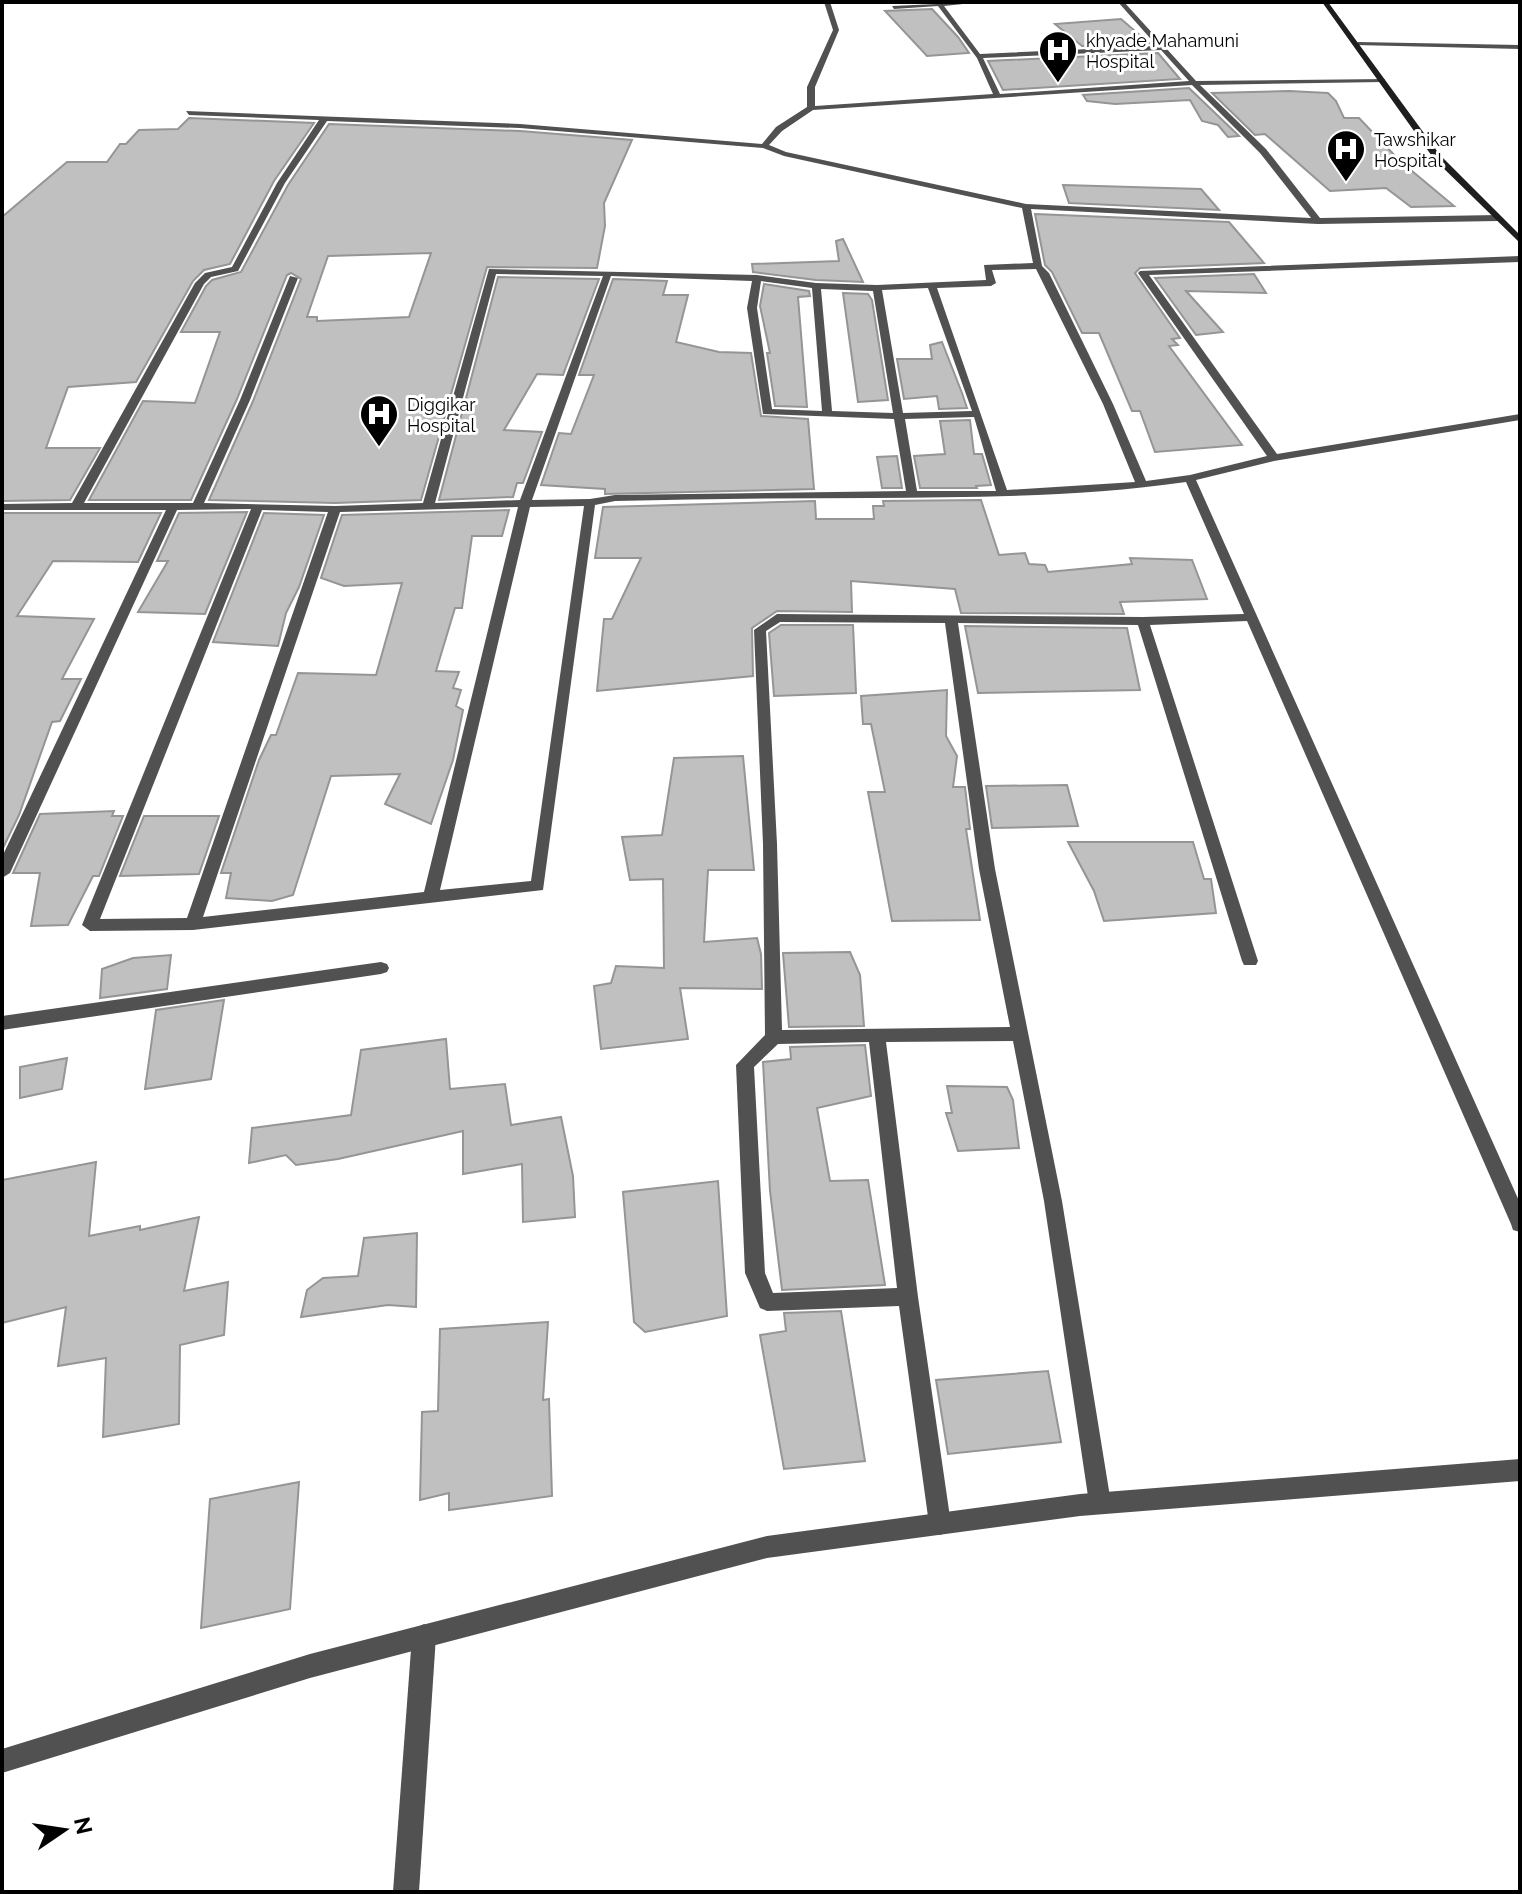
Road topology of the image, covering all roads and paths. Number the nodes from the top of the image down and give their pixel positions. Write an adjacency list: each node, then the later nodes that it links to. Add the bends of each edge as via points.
1 (827, 2): 14 (street, via 836,30 811,87)
2 (979, 2): 5 (street)
3 (1121, 2): 9 (street)
4 (1325, 2): 7 (main road)
5 (940, 5): 6 (street); 10 (street)
6 (894, 7)
7 (1358, 44): 8 (street); 11 (main road)
8 (1520, 47)
9 (1164, 48): 10 (street); 12 (street)
10 (979, 57): 13 (street)
11 (1383, 80): 12 (street); 19 (main road, via 1437,157)
12 (1194, 83): 13 (street); 20 (street, via 1263,151)
13 (998, 97): 14 (street)
14 (811, 108): 17 (street)
15 (189, 113): 16 (street)
16 (324, 119): 17 (street, via 536,127); 46 (street, via 281,183 235,269 208,275 200,283)
17 (764, 146): 18 (street)
18 (1026, 206): 20 (street); 24 (street)
19 (1498, 218): 20 (street); 21 (main road)
20 (1318, 221)
21 (1515, 230): 22 (main road)
22 (1520, 240)
23 (1520, 259): 35 (street, via 1143,273)
24 (1038, 266): 28 (street, via 987,267 991,283); 37 (street, via 1108,404)
25 (608, 273): 27 (street); 41 (street); 47 (street, via 492,271)
26 (293, 278): 43 (street)
27 (757, 278): 29 (street); 31 (street, via 752,308 767,412)
28 (932, 285): 30 (street); 32 (street)
29 (816, 286): 30 (street); 31 (street)
30 (877, 288): 33 (street)
31 (827, 413): 33 (street)
32 (978, 414): 33 (street); 39 (street)
33 (900, 416): 38 (street)
34 (1520, 417): 35 (street)
35 (1274, 458): 36 (street)
36 (1190, 478): 37 (street); 49 (street)
37 (1142, 485): 39 (street)
38 (912, 494): 39 (street); 40 (street, via 630,497)
39 (1003, 494)
40 (590, 502): 41 (street); 53 (street, via 538,886)
41 (525, 503): 47 (street); 53 (street)
42 (173, 506): 43 (street); 46 (street); 52 (street)
43 (197, 506): 44 (street)
44 (258, 506): 48 (street); 54 (street, via 90,925)
45 (2, 507): 46 (street)
46 (76, 507)
47 (428, 507): 48 (street)
48 (335, 509): 54 (street)
49 (1252, 617): 50 (street); 61 (street)
50 (1143, 621): 51 (street); 55 (street)
51 (951, 622): 58 (street, via 987,869); 60 (street, via 777,618 760,630)
52 (2, 873)
53 (431, 897): 54 (street)
54 (193, 924)
55 (1250, 961)
56 (381, 968): 57 (street)
57 (2, 1023)
58 (1020, 1034): 59 (street); 64 (street, via 1053,1201)
59 (877, 1036): 60 (street); 62 (street)
60 (774, 1037): 62 (street, via 745,1065 755,1273 767,1302)
61 (1520, 1224)
62 (908, 1297): 65 (street)
63 (1520, 1470): 64 (street)
64 (1100, 1503): 65 (street)
65 (940, 1524): 66 (street, via 767,1547)
66 (424, 1636): 67 (street); 68 (street)
67 (2, 1761)
68 (406, 1892)

